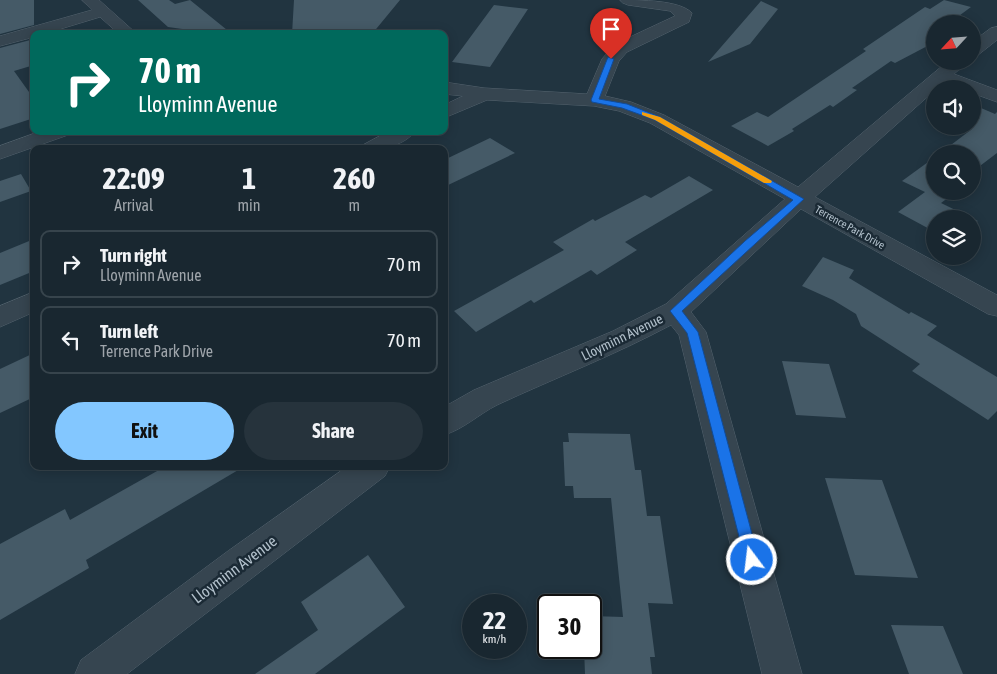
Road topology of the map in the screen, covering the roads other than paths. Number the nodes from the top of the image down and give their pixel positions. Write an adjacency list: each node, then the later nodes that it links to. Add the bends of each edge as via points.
1 (90, 0): 3 (street)
2 (628, 0): 15 (street, via 675,7 684,13 683,19 621,48 611,59)
3 (102, 12): 4 (street); 5 (street)
4 (39, 30)
5 (124, 30)
6 (30, 32): 8 (street)
7 (997, 32): 9 (street)
8 (0, 41)
9 (981, 44)
10 (949, 70): 21 (street, Lloyminn Avenue)
11 (954, 70): 14 (street)
12 (448, 89): 13 (street, Terrence Park Drive)
13 (484, 94): 15 (street, Terrence Park Drive); 16 (street)
14 (997, 96)
15 (594, 100): 21 (street, Terrence Park Drive, via 624,106 658,119)
16 (448, 110)
17 (51, 135): 20 (street)
18 (397, 135): 19 (street)
19 (378, 145)
20 (0, 153)
21 (800, 199): 23 (street, Terrence Park Drive); 24 (street, Lloyminn Avenue)
22 (30, 303): 25 (street)
23 (997, 308)
24 (675, 311): 26 (street, Lloyminn Avenue, via 623,338 484,398); 29 (street, via 692,332)
25 (0, 317)
26 (448, 420)
27 (368, 470): 28 (street, Lloyminn Avenue)
28 (95, 674)
29 (782, 674)

